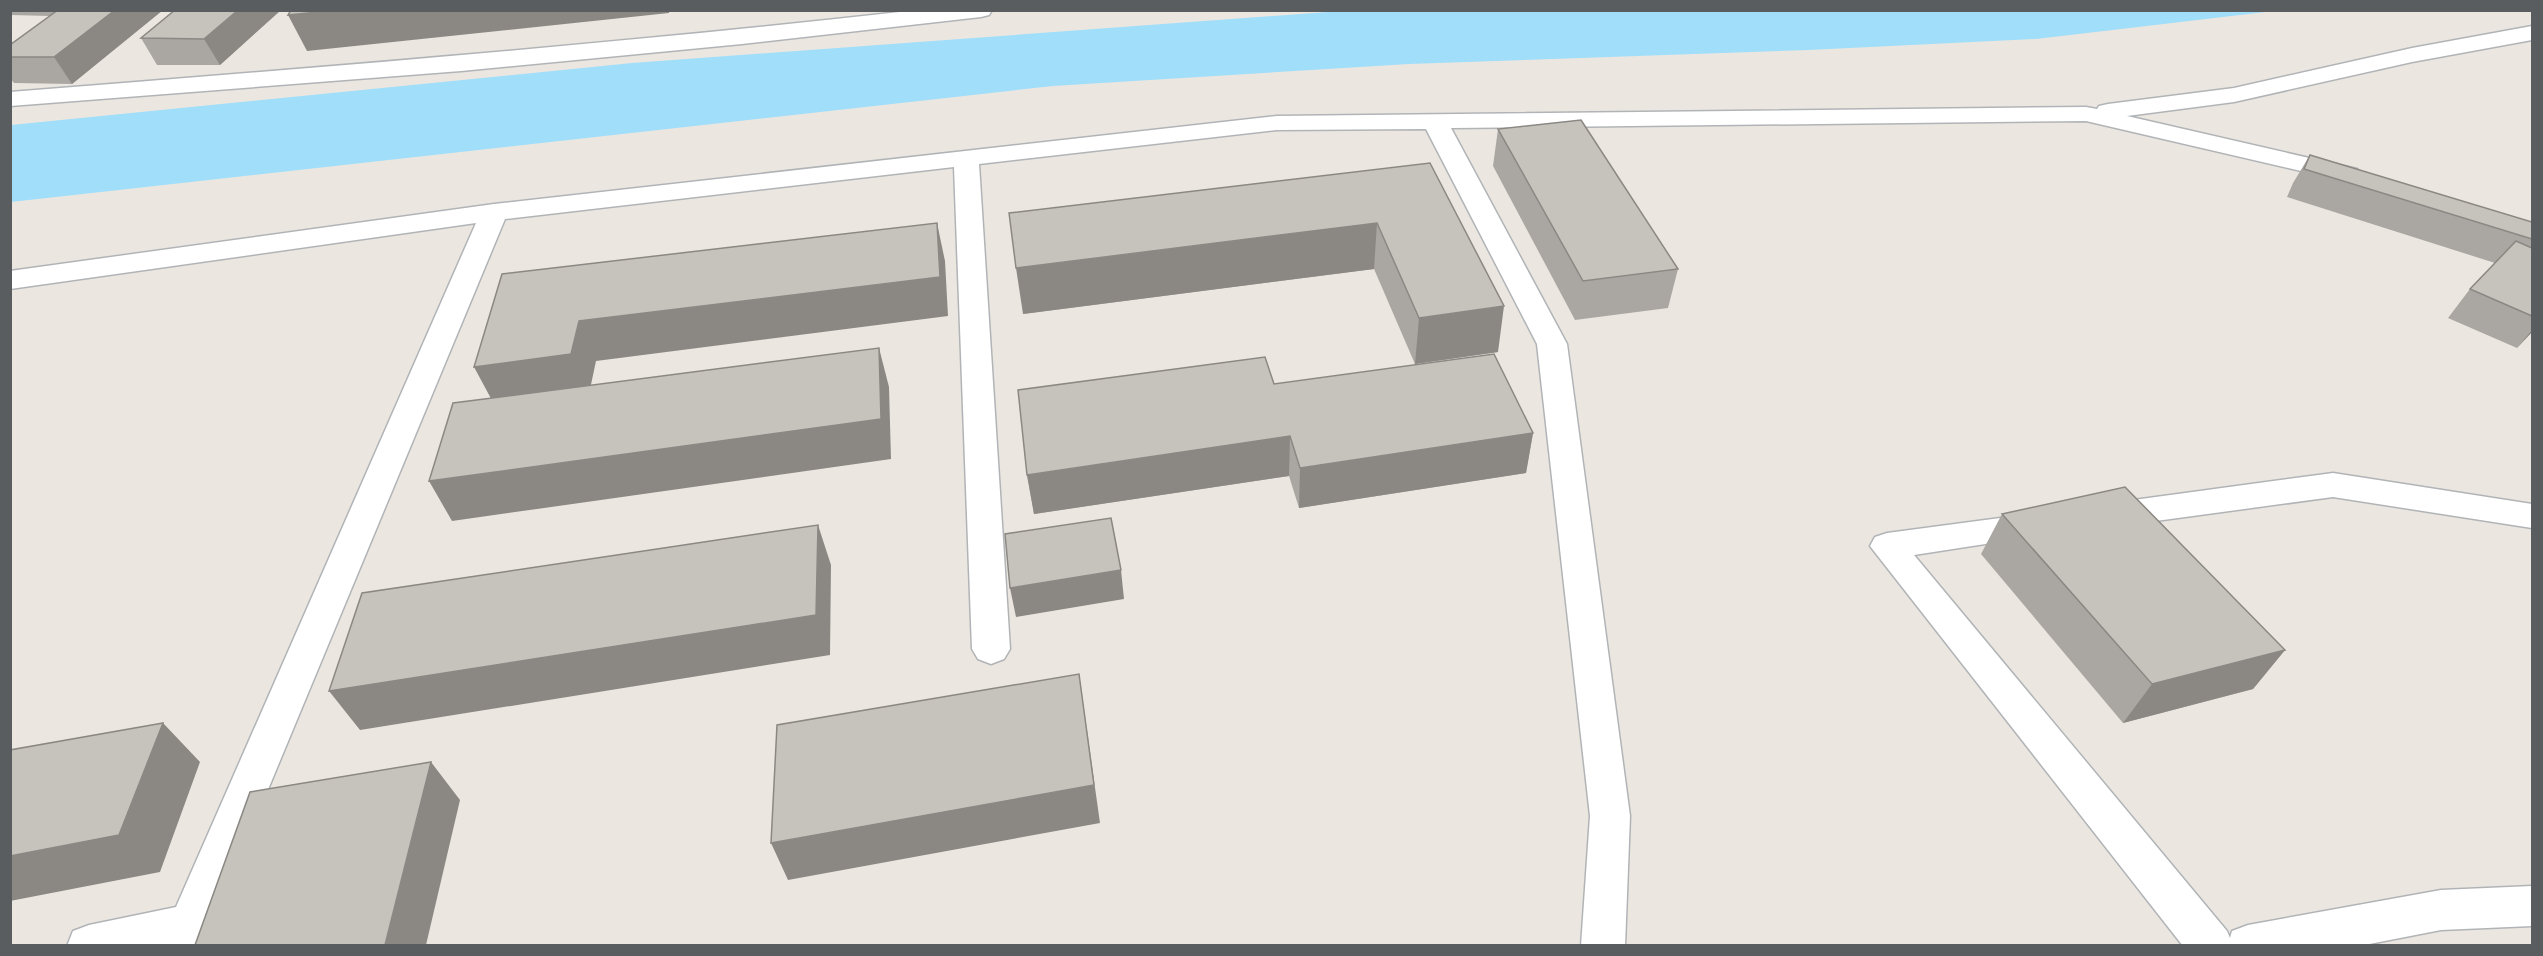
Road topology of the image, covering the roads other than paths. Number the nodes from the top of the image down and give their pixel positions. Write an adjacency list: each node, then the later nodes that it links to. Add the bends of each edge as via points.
1 (981, 10): 3 (street, via 484,62)
2 (2532, 33): 4 (street, via 2234,95)
3 (10, 99)
4 (2086, 114): 5 (street); 7 (street)
5 (1434, 120): 6 (street, via 1277,123); 15 (street, via 1552,344 1610,816)
6 (966, 158): 8 (street); 11 (street)
7 (2373, 180)
8 (494, 213): 9 (street); 13 (street)
9 (10, 280)
10 (2532, 516): 16 (street, via 2333,485 1887,546)
11 (992, 649)
12 (2532, 906): 17 (street, via 2441,910)
13 (186, 935): 14 (street)
14 (89, 945)
15 (1604, 945)
16 (2211, 945)
17 (2248, 945)

